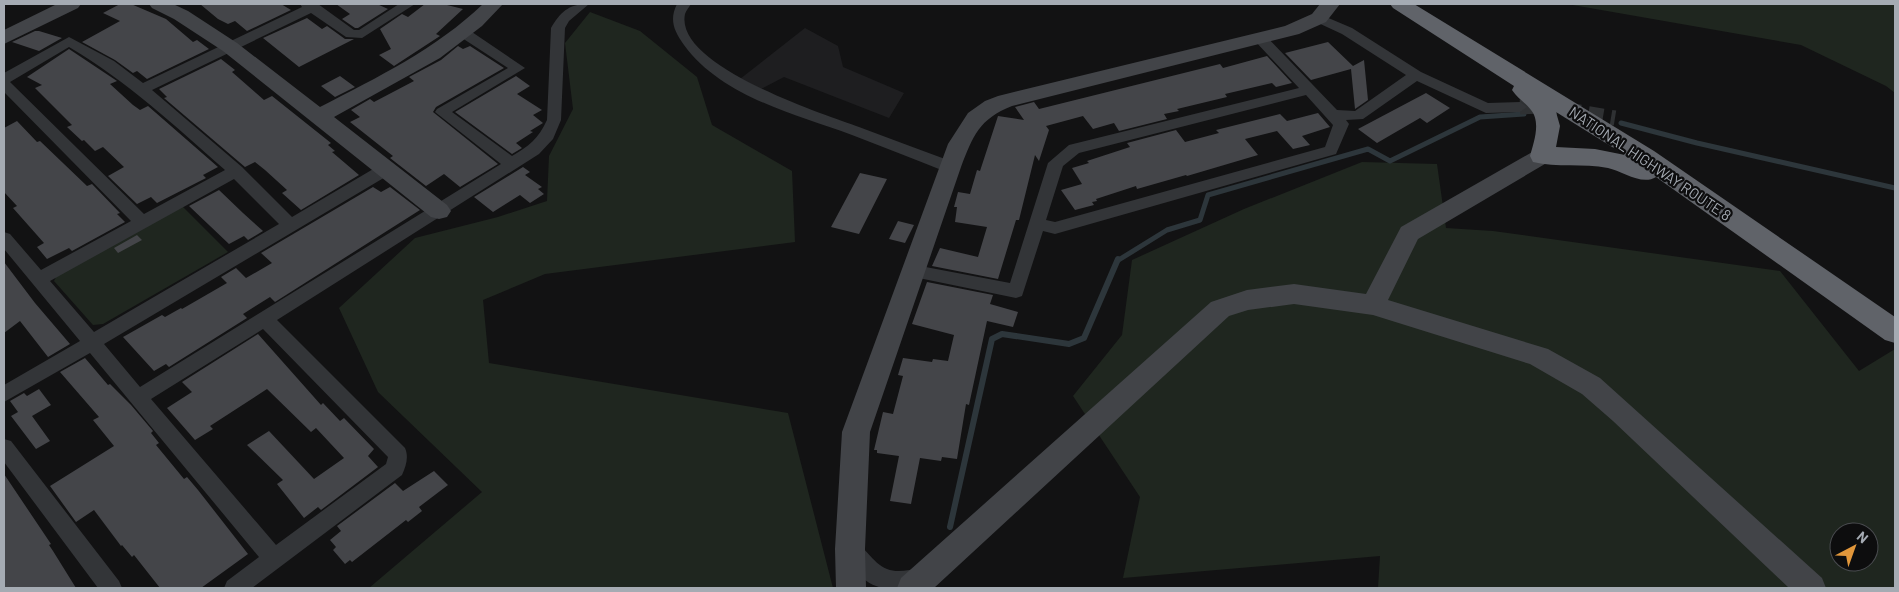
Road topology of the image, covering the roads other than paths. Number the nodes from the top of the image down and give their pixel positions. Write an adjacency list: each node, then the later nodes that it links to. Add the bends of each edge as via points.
1 (71, 4): 12 (street)
2 (159, 4): 14 (street)
3 (408, 4): 9 (street, via 362,34 351,34)
4 (494, 4): 11 (street)
5 (582, 4): 25 (street, via 558,28 554,120 548,135)
6 (684, 4): 26 (street, via 679,9 678,23 689,44 732,80 789,106)
7 (1400, 4): 15 (highway, NATIONAL HIGHWAY ROUTE 8)
8 (1440, 4): 15 (highway, via 1444,14)
9 (310, 6): 14 (street)
10 (1325, 11): 13 (street, via 1292,30); 16 (street, via 1347,31)
11 (464, 33): 23 (street); 25 (street, via 518,68 442,112)
12 (4, 38)
13 (1260, 38): 20 (street); 26 (street, via 992,105 972,120)
14 (230, 47): 19 (street); 23 (street)
15 (1492, 61): 24 (highway, via 1546,113 1550,129); 38 (highway, NATIONAL HIGHWAY ROUTE 8, via 1645,157)
16 (1416, 75): 21 (street, via 1486,108); 22 (street, via 1358,116)
17 (4, 79): 19 (street, via 69,41 109,64)
18 (4, 84): 30 (street)
19 (142, 89): 28 (street)
20 (1309, 90): 22 (street); 31 (street, via 1074,149 1056,164)
21 (1520, 107)
22 (1333, 115): 31 (street, via 1341,124 1331,150 1055,228)
23 (318, 117): 27 (street)
24 (1542, 156): 36 (street, via 1409,233); 38 (highway, via 1583,154 1619,161 1646,172)
25 (513, 165): 29 (street)
26 (950, 167): 34 (street)
27 (386, 169): 29 (street); 32 (street)
28 (236, 171): 30 (street); 32 (street)
29 (439, 210): 37 (street)
30 (142, 222): 35 (street)
31 (1037, 224): 34 (street, via 1016,291)
32 (291, 226): 39 (street)
33 (4, 238): 35 (street)
34 (915, 272): 43 (street, via 856,432)
35 (39, 279): 39 (street)
36 (1373, 305): 45 (street, via 1294,294 1247,300 1220,309); 49 (street, via 1539,356 1591,386)
37 (266, 320): 41 (street); 44 (street, via 398,454 395,470)
38 (1889, 327)
39 (91, 343): 40 (street); 41 (street)
40 (4, 394)
41 (138, 398): 44 (street)
42 (4, 447): 46 (street)
43 (850, 549): 45 (street, via 874,575 888,582); 48 (street)
44 (274, 559): 47 (street)
45 (918, 583)
46 (111, 588)
47 (235, 588)
48 (851, 588)
49 (1811, 588)

